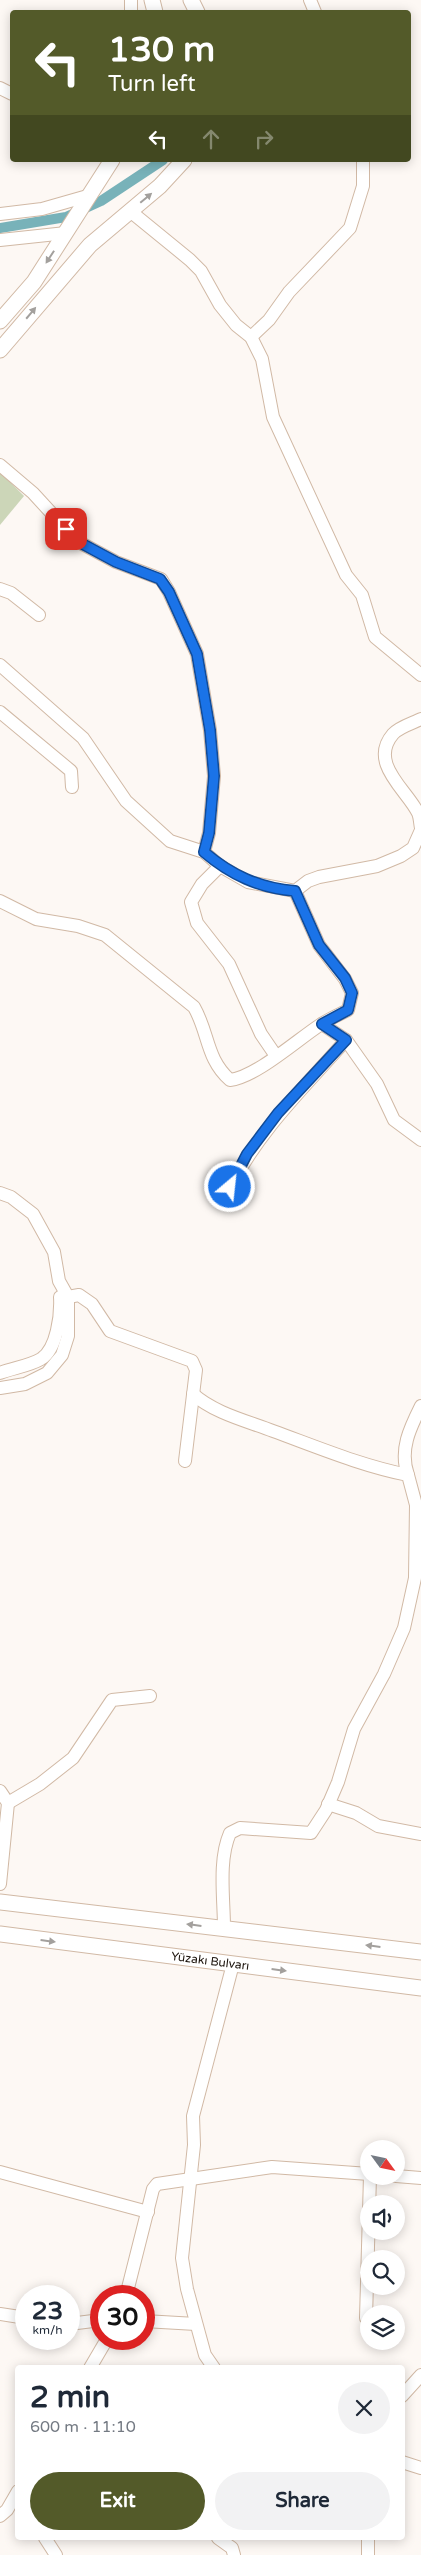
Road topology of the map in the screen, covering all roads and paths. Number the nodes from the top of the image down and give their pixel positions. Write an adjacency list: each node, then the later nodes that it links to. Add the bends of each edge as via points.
1 (111, 162): 4 (main road)
2 (182, 162): 5 (main road, one-way to 2)
3 (363, 162): 10 (street, via 364,186 350,228)
4 (89, 197): 6 (street, via 42,209); 7 (main road)
5 (130, 211): 10 (street, via 201,271 220,305); 11 (main road, one-way to 5, via 90,245)
6 (0, 214)
7 (66, 233): 8 (street); 9 (main road, one-way to 9, via 34,282)
8 (0, 240)
9 (0, 321)
10 (251, 337): 16 (street, via 262,359 273,417 346,575 362,595 375,637)
11 (0, 350)
12 (0, 465): 21 (street, via 33,492 77,541 116,562 160,579 169,592 197,654 210,730 214,776)
13 (0, 589): 14 (street, via 11,593)
14 (39, 615)
15 (0, 665): 21 (street, via 82,738 126,801 170,841)
16 (421, 675)
17 (0, 712): 19 (street, via 71,771)
18 (421, 719): 20 (street, via 394,732 386,746 386,762 395,784 418,813)
19 (72, 787)
20 (421, 829): 23 (street, via 413,848 401,856 377,866 320,877)
21 (204, 852): 22 (street)
22 (220, 866): 23 (street, via 248,882); 27 (street, via 202,884 191,902 197,923 229,964 261,1034)
23 (295, 891): 25 (street, via 319,945 345,978 352,993 348,1010)
24 (0, 901): 27 (street, via 36,919 78,926 105,935 194,1007 218,1070 230,1080 241,1079)
25 (322, 1024): 26 (street); 27 (street)
26 (346, 1040): 28 (street, via 377,1084 394,1120); 29 (street, via 278,1113 247,1154)
27 (276, 1056)
28 (421, 1140)
29 (230, 1187)
30 (0, 1193): 31 (street, via 11,1197 33,1214 54,1252)
31 (59, 1281): 32 (street); 33 (street, via 59,1316 47,1353 35,1362)
32 (68, 1297): 34 (street, via 68,1336 62,1355 47,1373 24,1384); 35 (street, via 78,1295 92,1304 110,1331 192,1361 196,1370)
33 (0, 1373)
34 (0, 1388)
35 (193, 1394): 37 (street); 38 (street, via 203,1403 270,1430 386,1471)
36 (421, 1406): 38 (street, via 405,1443 404,1465)
37 (185, 1461)
38 (408, 1475): 42 (street, via 416,1505 415,1578 404,1628 354,1729)
39 (150, 1696): 41 (street, via 112,1700 73,1758 40,1784)
40 (0, 1791): 41 (street)
41 (8, 1803): 44 (street)
42 (328, 1804): 43 (street, via 356,1813 378,1826); 46 (street, via 311,1833 240,1828 230,1833 224,1866)
43 (421, 1834)
44 (0, 1884)
45 (0, 1902): 46 (main road, one-way to 45)
46 (224, 1928): 48 (main road, one-way to 46)
47 (0, 1934): 49 (main road, Yüzakı Bulvarı, one-way to 49)
48 (421, 1952)
49 (233, 1964): 50 (main road, Yüzakı Bulvarı, one-way to 50); 55 (street, via 193,2116)
50 (421, 1988)
51 (0, 2172): 57 (street)
52 (360, 2174): 55 (street, via 272,2167)
53 (405, 2177): 54 (street)
54 (421, 2178)
55 (190, 2180): 57 (street, via 157,2184); 63 (street, via 182,2258)
56 (369, 2185): 59 (street)
57 (148, 2212): 58 (street)
58 (129, 2285)
59 (366, 2305)
60 (0, 2314): 61 (street)
61 (15, 2316)
62 (155, 2322): 63 (street)
63 (196, 2324): 65 (street)
64 (101, 2350): 66 (street)
65 (204, 2361)
66 (92, 2365)
67 (421, 2375): 68 (street)
68 (405, 2393)
69 (405, 2463): 70 (street)
70 (421, 2468)
71 (15, 2496): 72 (street)
72 (0, 2516)
73 (47, 2540): 76 (street)
74 (221, 2540): 77 (street, via 232,2548)
75 (368, 2540): 78 (street)
76 (56, 2555)
77 (234, 2555)
78 (368, 2555)

